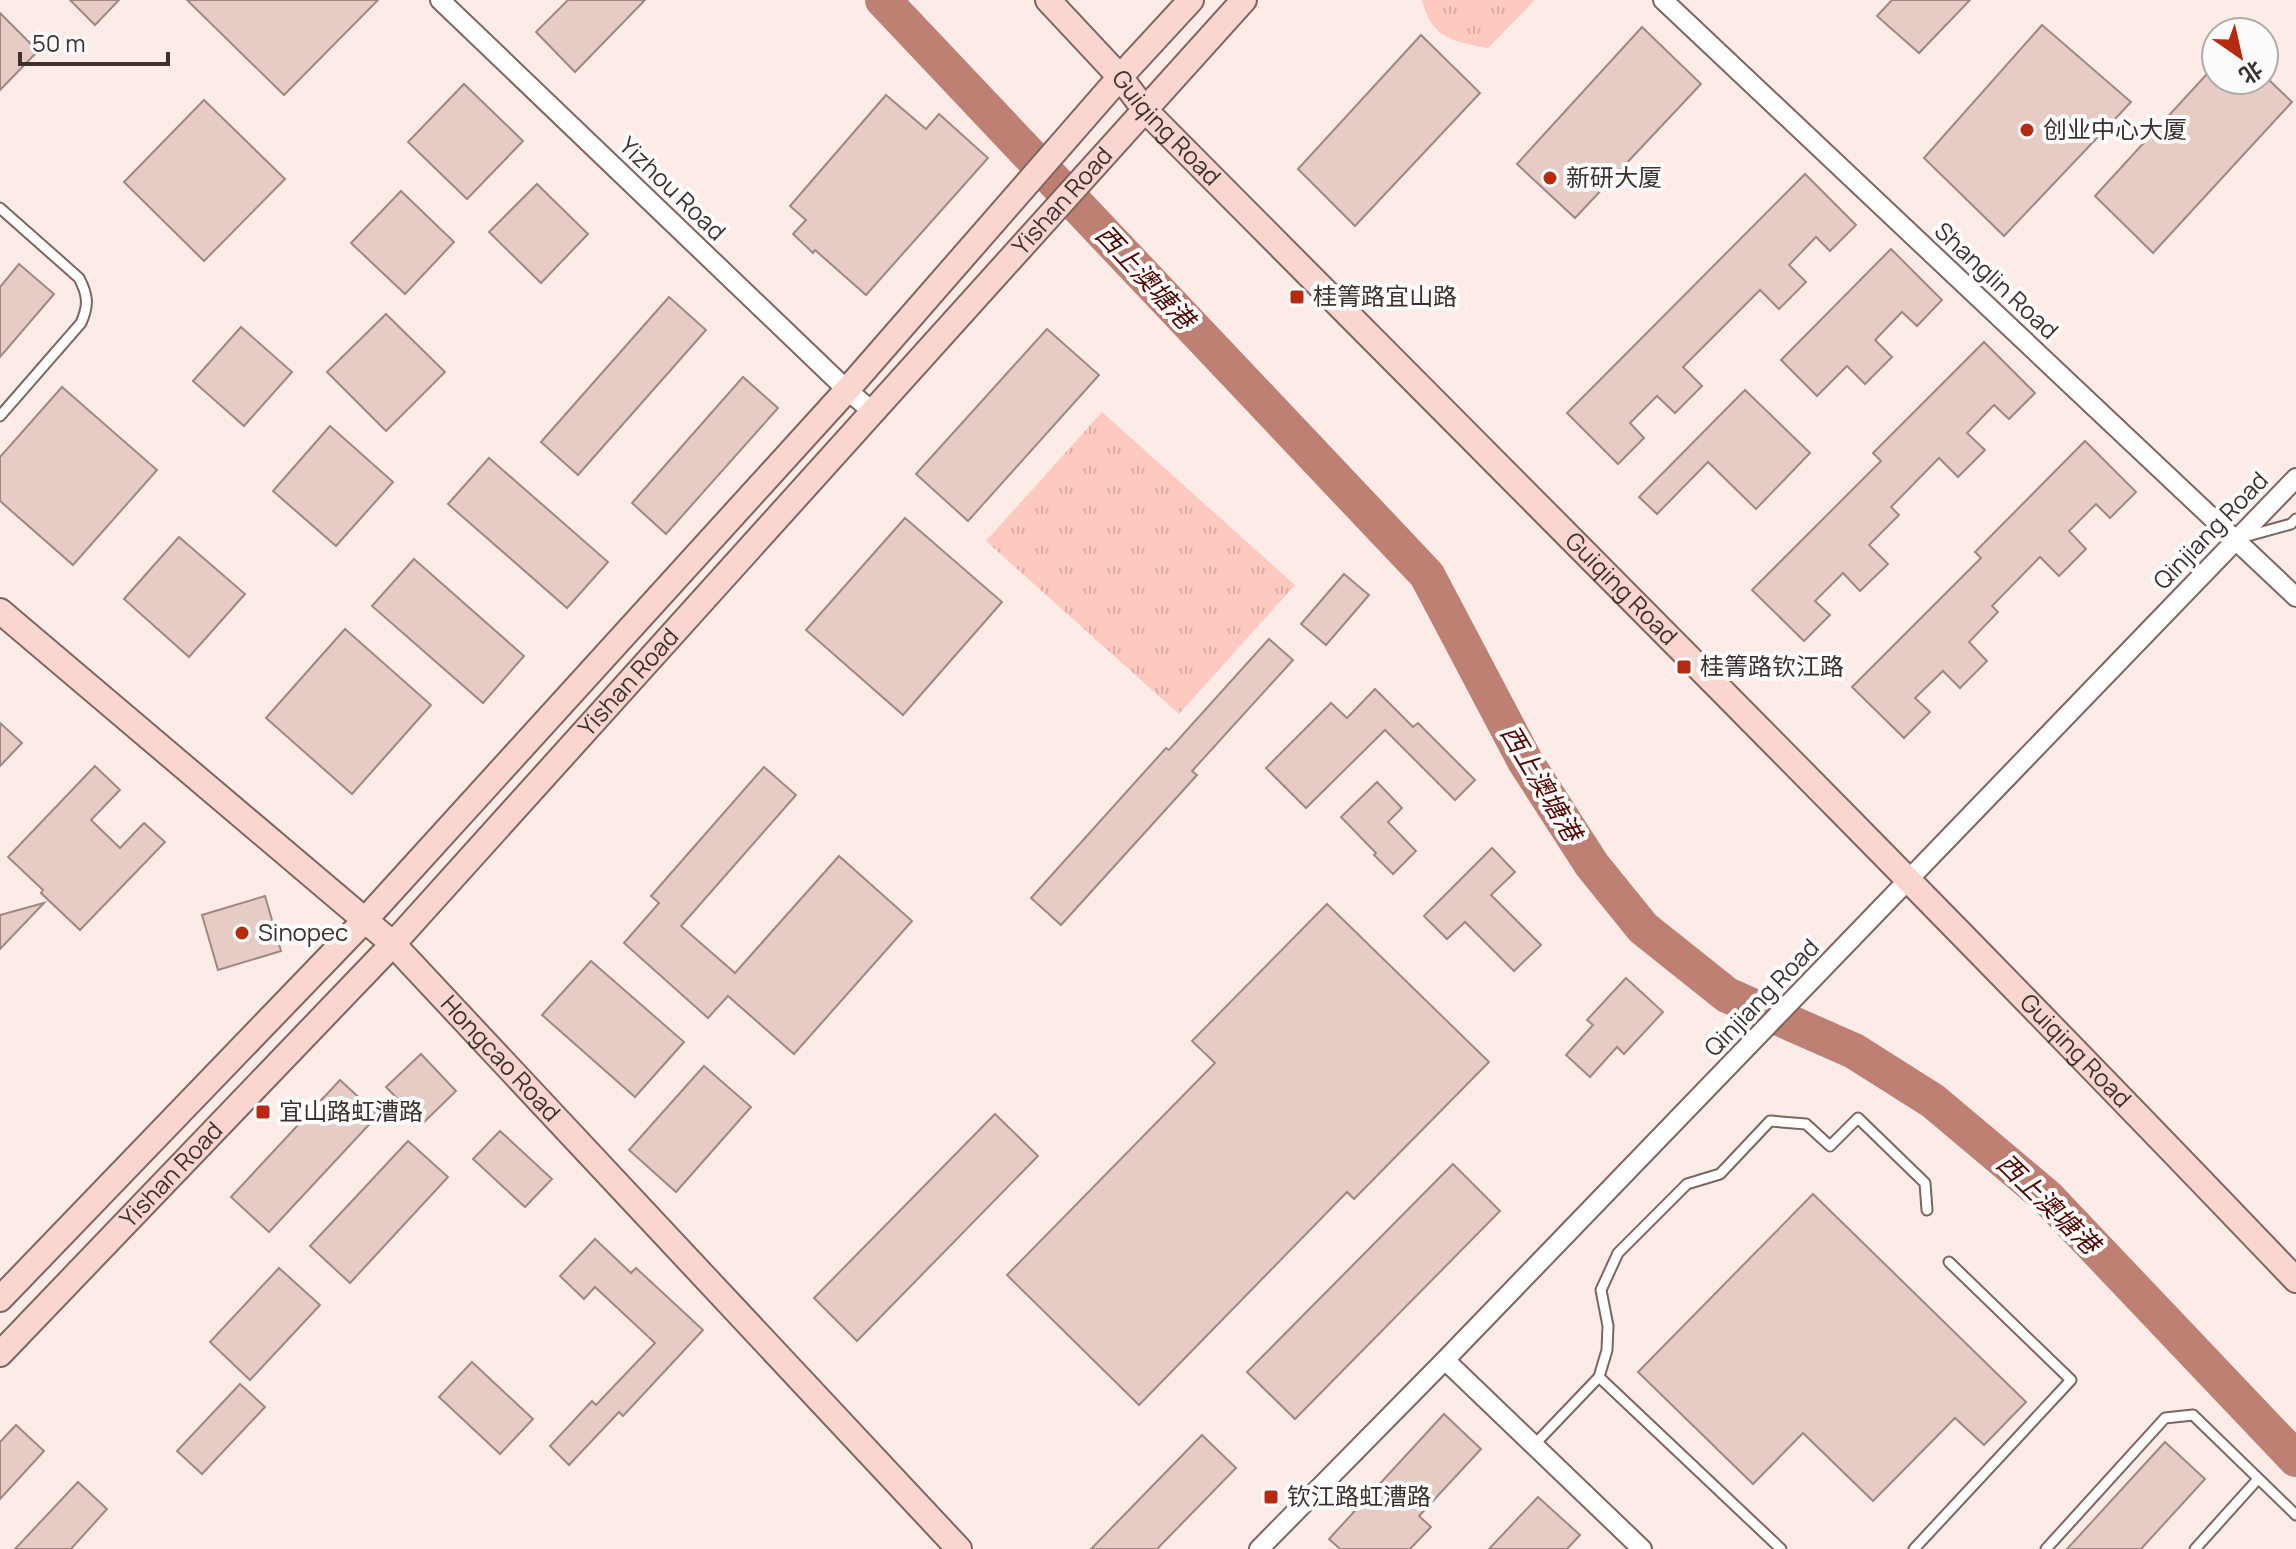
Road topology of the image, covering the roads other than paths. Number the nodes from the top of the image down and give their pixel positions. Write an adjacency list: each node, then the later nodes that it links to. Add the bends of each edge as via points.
1 (440, 0): 9 (street, Yizhou Road)
2 (1048, 0): 6 (main road, Guiqing Road)
3 (1191, 0): 6 (main road, Yishan Road)
4 (1244, 0): 7 (main road, Yishan Road)
5 (1663, 0): 14 (street, Shanglin Road)
6 (1120, 77): 7 (main road, Guiqing Road); 9 (main road, Yishan Road)
7 (1145, 110): 10 (main road, Yishan Road); 17 (main road, Guiqing Road)
8 (0, 208): 11 (lane, via 79,278 88,306 81,323)
9 (847, 390): 10 (street, Yizhou Road); 18 (main road, Yishan Road)
10 (872, 411): 19 (main road, Yishan Road)
11 (0, 416)
12 (2296, 478): 14 (street, Qinjiang Road)
13 (2296, 519): 14 (lane)
14 (2237, 539): 15 (street, Shanglin Road); 17 (street, Qinjiang Road)
15 (2296, 597)
16 (0, 611): 18 (main road, Hongcao Road)
17 (1908, 881): 22 (main road, Guiqing Road); 25 (street, Qinjiang Road)
18 (365, 920): 19 (main road, Hongcao Road); 23 (main road, Yishan Road)
19 (393, 944): 24 (main road, Yishan Road); 30 (main road, Hongcao Road)
20 (1927, 1210): 26 (lane, via 1925,1183 1858,1118 1830,1146 1806,1124 1770,1121 1720,1174 1687,1184 1618,1253 1601,1290 1608,1338)
21 (1949, 1262): 34 (lane, via 2071,1380)
22 (2296, 1280)
23 (0, 1299)
24 (0, 1354)
25 (1445, 1360): 27 (street); 31 (street, Qinjiang Road)
26 (1599, 1377): 27 (lane); 33 (lane)
27 (1534, 1445): 32 (street)
28 (2258, 1479): 29 (lane); 35 (lane, via 2193,1415 2165,1418); 36 (lane)
29 (2296, 1515)
30 (959, 1549)
31 (1259, 1549)
32 (1642, 1549)
33 (1781, 1549)
34 (1914, 1549)
35 (2046, 1549)
36 (2195, 1549)

